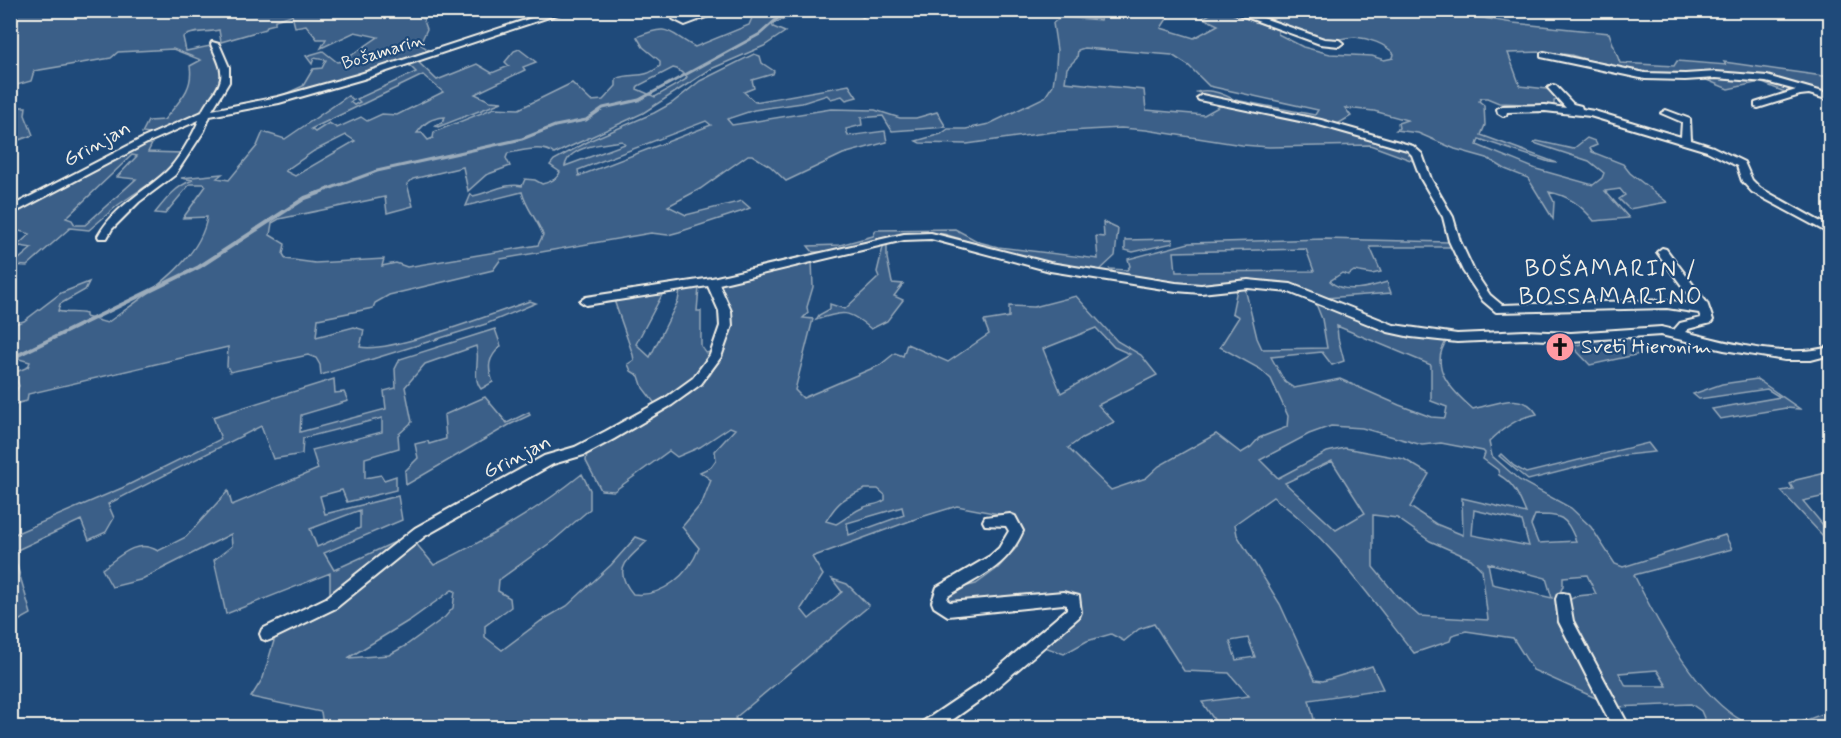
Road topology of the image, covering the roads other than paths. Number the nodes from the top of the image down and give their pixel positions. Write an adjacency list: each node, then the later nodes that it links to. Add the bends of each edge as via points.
1 (566, 10): 12 (street, Bošamarin)
2 (685, 10): 3 (street, via 677,19 685,22)
3 (721, 10)
4 (1231, 10): 5 (street, via 1323,42)
5 (1339, 43)
6 (215, 44): 17 (street, via 225,67 225,82)
7 (1544, 55): 9 (street, via 1645,76 1738,76 1767,79)
8 (1553, 88): 16 (street, via 1570,105)
9 (1813, 92): 10 (street); 13 (street, via 1798,92)
10 (1830, 97)
11 (1202, 98): 25 (street, via 1321,123 1410,148 1417,154 1419,166 1450,220 1464,264 1492,306 1500,309 1668,304)
12 (279, 100): 17 (street, Grinjan)
13 (1758, 105)
14 (1666, 112): 18 (street, via 1687,121)
15 (1503, 113): 16 (street, via 1502,109 1536,108)
16 (1591, 113): 18 (street)
17 (205, 114): 19 (street, Grinjan, via 146,140); 21 (street, via 199,131 171,173 135,200)
18 (1686, 142): 20 (street, via 1735,160 1756,190)
19 (10, 212)
20 (1830, 231)
21 (103, 236)
22 (1662, 252): 25 (street)
23 (712, 282): 24 (street); 26 (street, via 904,237 931,236 1050,267 1176,287 1201,289 1248,284 1290,288 1411,333 1457,338 1571,338 1648,331); 30 (street, Grinjan, via 725,311 726,326 715,357 697,381 610,435 579,451 549,460 420,532 331,603)
24 (586, 301)
25 (1704, 310): 26 (street, via 1707,320 1684,326)
26 (1677, 333): 27 (street, via 1785,356)
27 (1830, 351)
28 (990, 521): 31 (street, via 1010,520 1016,531 1013,542 994,561 942,592 939,602 948,609 1063,598 1074,602 1074,612 984,689)
29 (1563, 599): 32 (street, via 1566,622)
30 (267, 634)
31 (927, 728)
32 (1622, 728)

